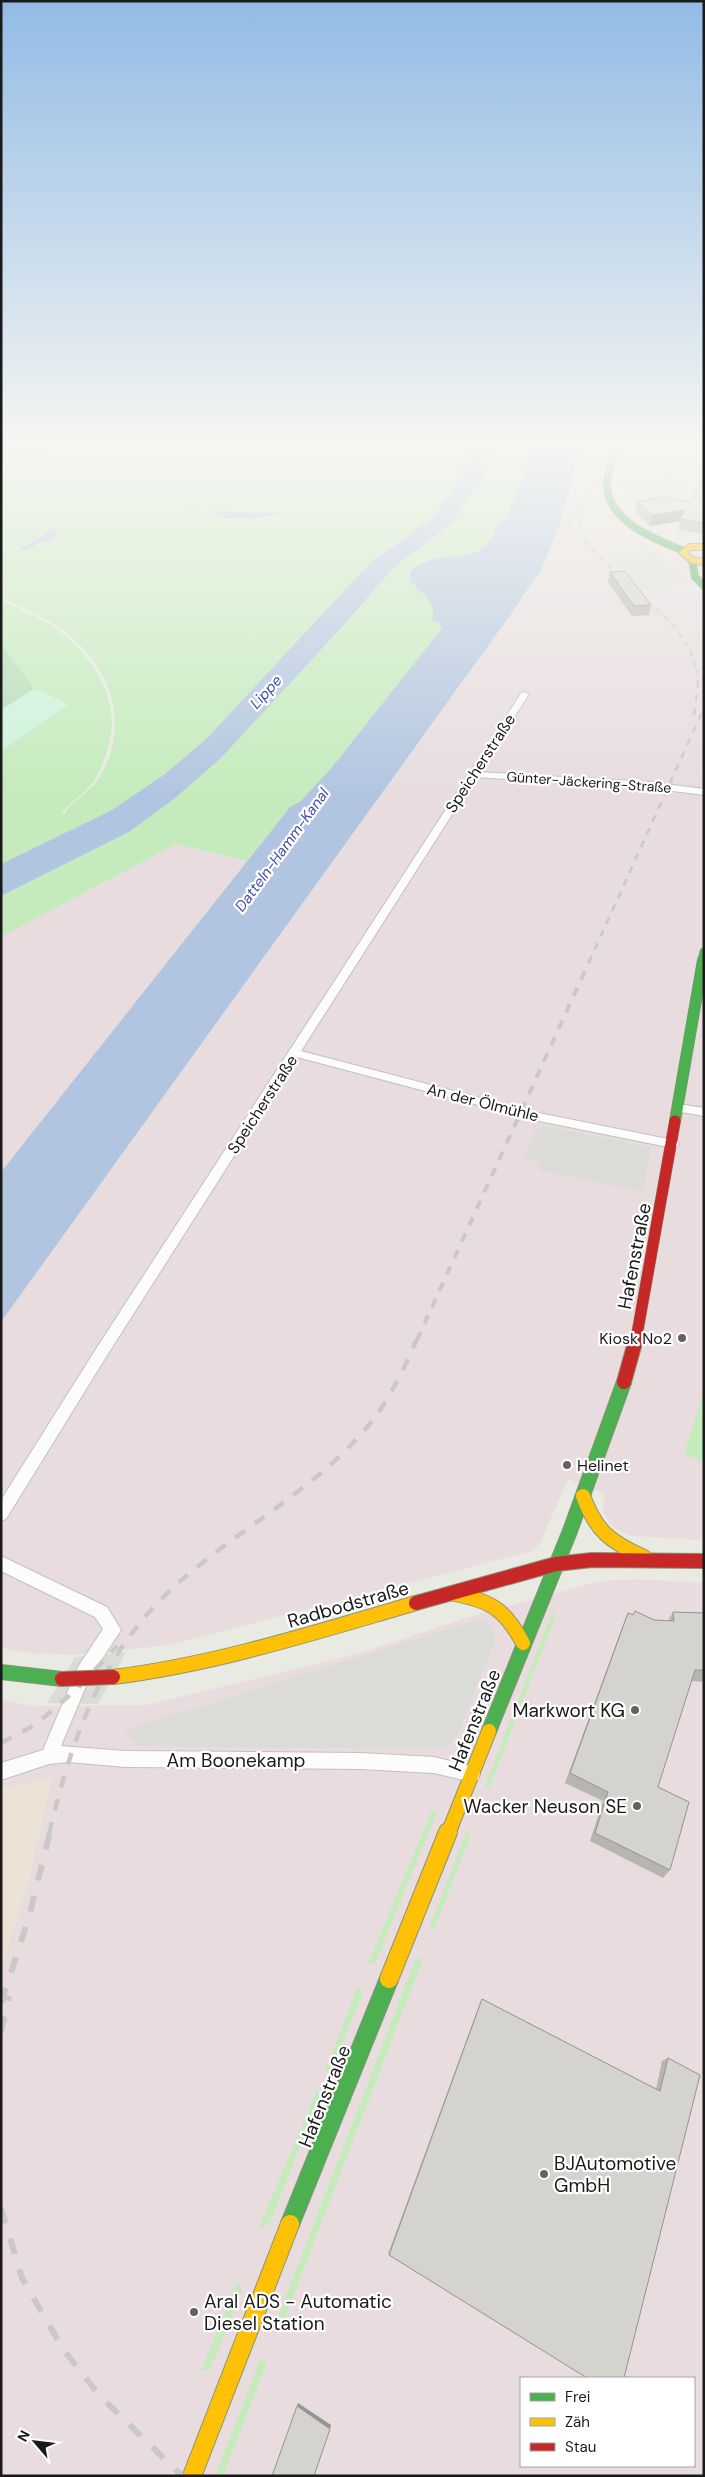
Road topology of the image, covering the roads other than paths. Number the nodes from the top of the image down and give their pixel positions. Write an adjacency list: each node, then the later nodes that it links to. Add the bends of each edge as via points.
1 (694, 564): 2 (street, via 695,577)
2 (704, 586)
3 (525, 694): 4 (street, Speicherstraße)
4 (473, 774): 5 (street, Günter-Jäckering-Straße, via 650,785); 7 (street, Speicherstraße)
5 (704, 792)
6 (704, 952): 8 (street, Hafenstraße)
7 (295, 1053): 10 (street, An der Ölmühle, via 534,1116); 12 (street, Speicherstraße)
8 (679, 1108): 9 (street); 10 (street, Hafenstraße)
9 (704, 1112)
10 (673, 1144): 11 (street, Hafenstraße, via 636,1340 620,1396)
11 (583, 1496): 13 (street, via 590,1516 605,1539); 16 (street, Hafenstraße)
12 (1, 1514)
13 (651, 1560): 14 (street, Radbodstraße); 16 (street, Radbodstraße)
14 (704, 1561)
15 (1, 1563): 20 (street, via 101,1612 113,1630 101,1642 81,1681)
16 (556, 1564): 17 (street, Radbodstraße); 18 (street, Hafenstraße)
17 (450, 1593): 18 (street, via 480,1598 498,1606 510,1617); 19 (street, Radbodstraße, bridge, via 243,1652 156,1673 62,1679)
18 (523, 1643): 22 (street, Hafenstraße)
19 (1, 1672)
20 (49, 1756): 21 (street, Am Boonekamp); 22 (street, Am Boonekamp, via 361,1761 434,1765)
21 (1, 1772)
22 (472, 1774): 23 (street, Hafenstraße)
23 (192, 2476)

